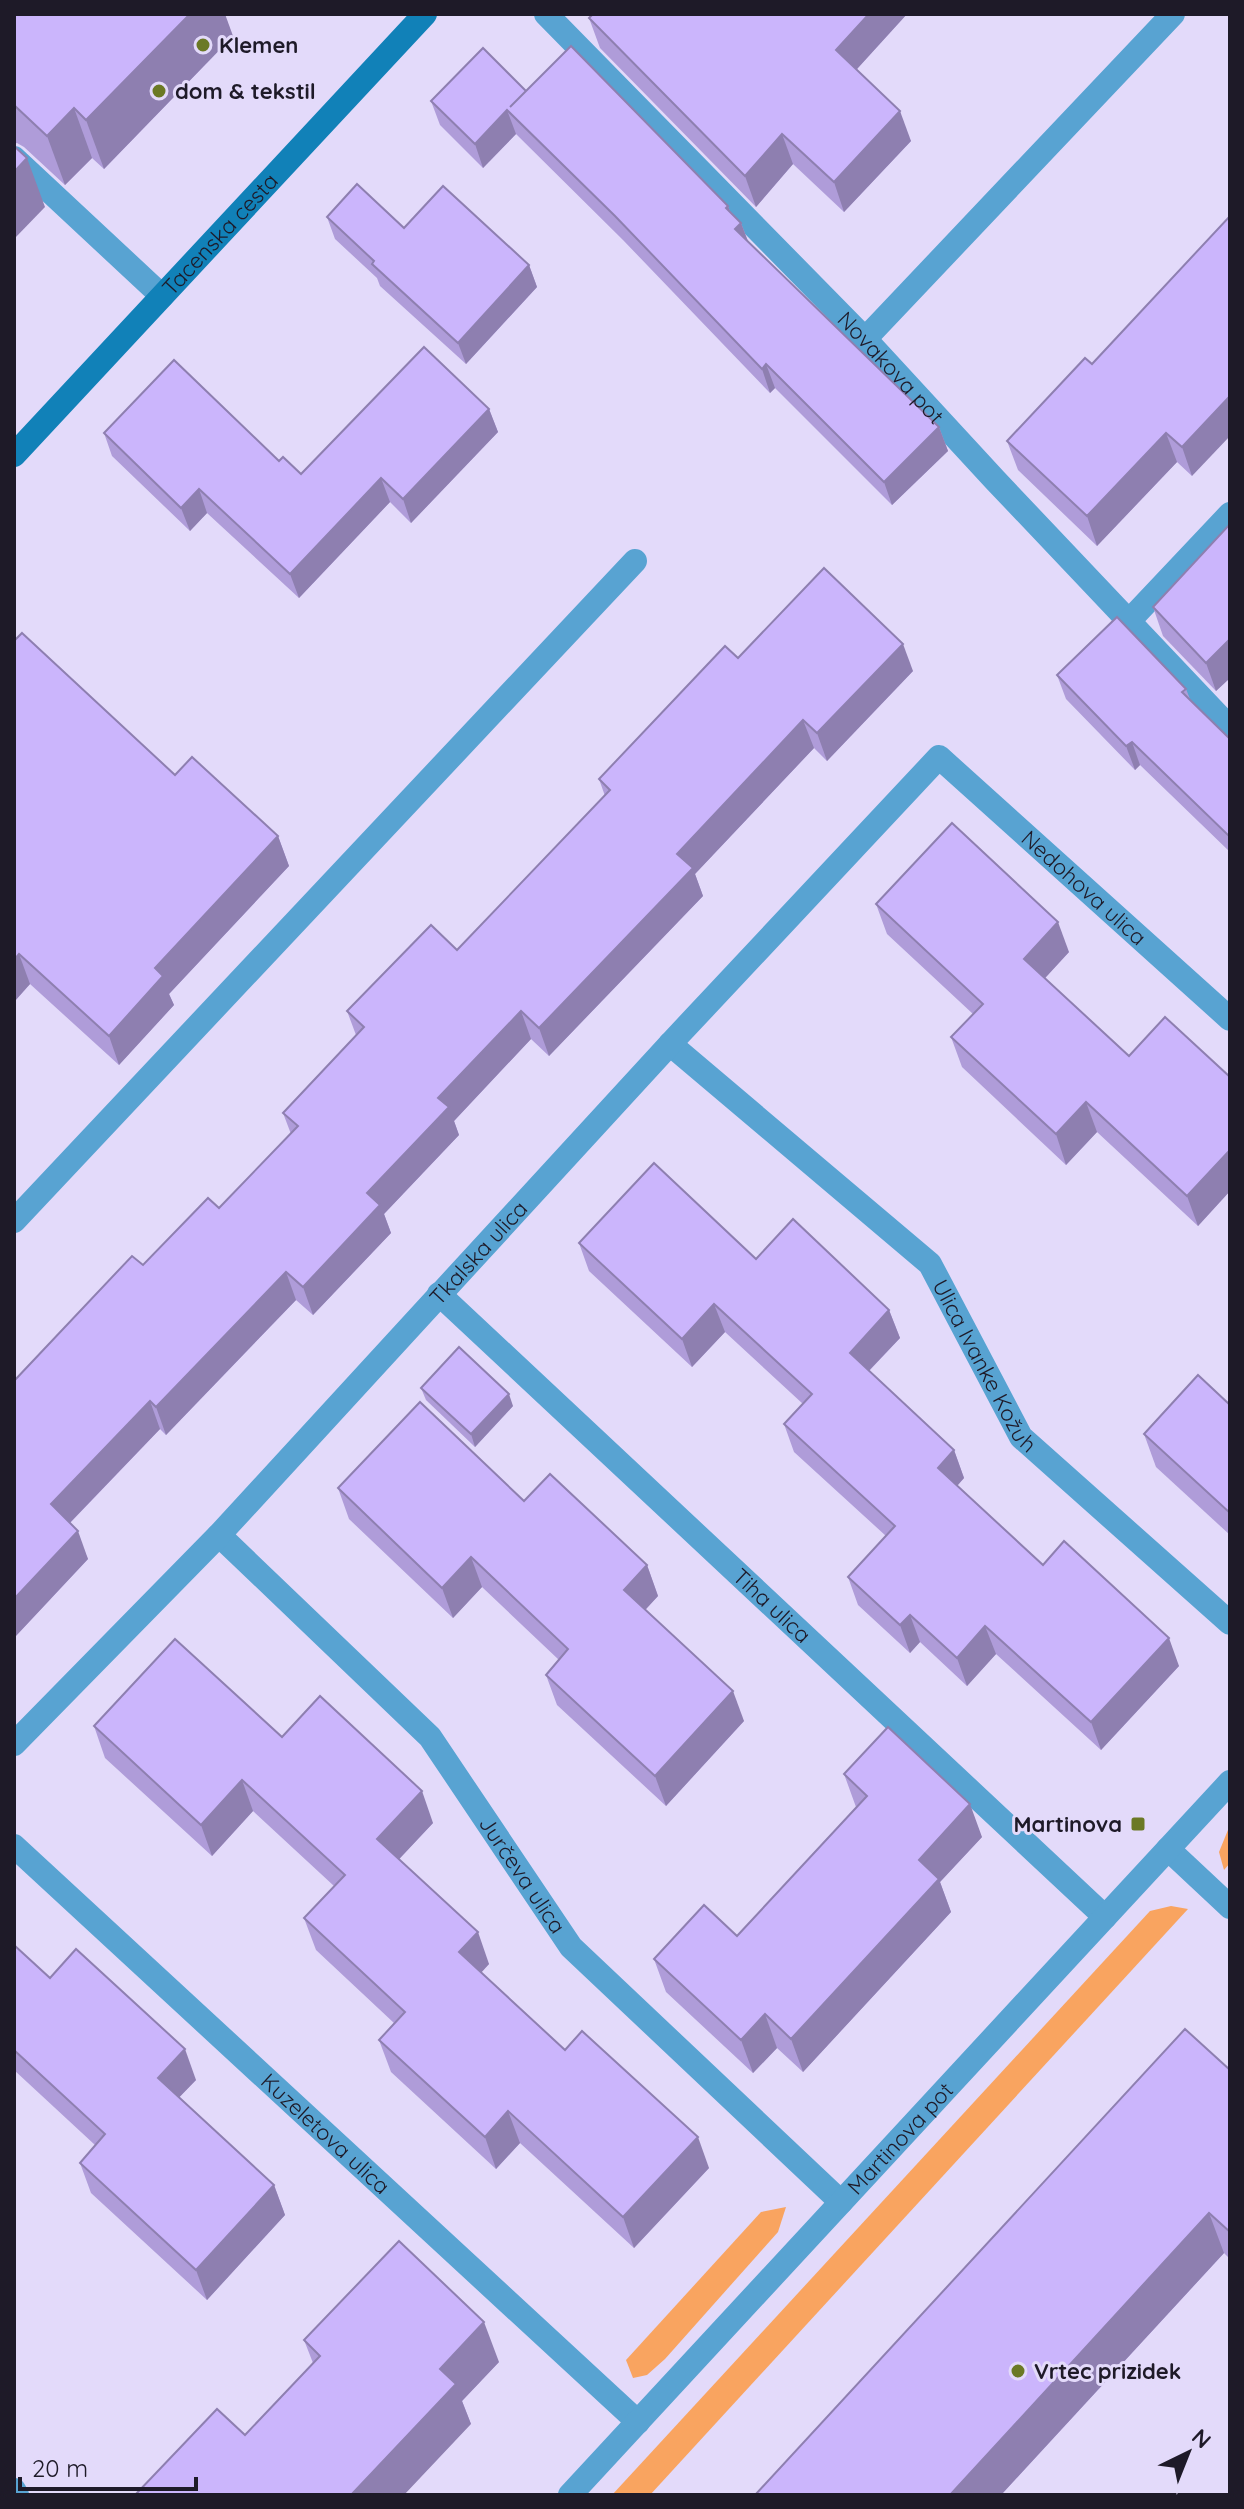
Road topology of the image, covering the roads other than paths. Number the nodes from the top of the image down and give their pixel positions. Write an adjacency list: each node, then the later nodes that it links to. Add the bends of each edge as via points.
1 (425, 14): 5 (main road, Tacenska cesta)
2 (546, 14): 6 (street, Novakova pot)
3 (1173, 14): 6 (street)
4 (14, 158): 5 (street)
5 (162, 296): 7 (main road, Tacenska cesta)
6 (865, 339): 10 (street, Novakova pot)
7 (14, 455)
8 (1230, 514): 10 (street)
9 (635, 561): 15 (street)
10 (1129, 621): 11 (street, Novakova pot)
11 (1230, 728)
12 (939, 757): 13 (street, Nedohova ulica); 14 (street, Tkalska ulica)
13 (1230, 1019)
14 (670, 1044): 16 (street, Tkalska ulica); 18 (street, Ulica Ivanke Kožuh, via 930,1264 1021,1437)
15 (14, 1221)
16 (439, 1294): 17 (street, Tkalska ulica); 24 (street, Tiha ulica)
17 (219, 1535): 19 (street, Tkalska ulica); 25 (street, Jurčeva ulica, via 430,1737 571,1947)
18 (1230, 1623)
19 (14, 1744)
20 (1230, 1782): 22 (street, Martinova pot)
21 (14, 1846): 26 (street, Kuzeletova ulica)
22 (1168, 1849): 23 (street); 24 (street, Martinova pot)
23 (1230, 1907)
24 (1105, 1917): 25 (street, Martinova pot)
25 (841, 2202): 26 (street, Martinova pot)
26 (638, 2422): 27 (street, Martinova pot)
27 (570, 2495)

